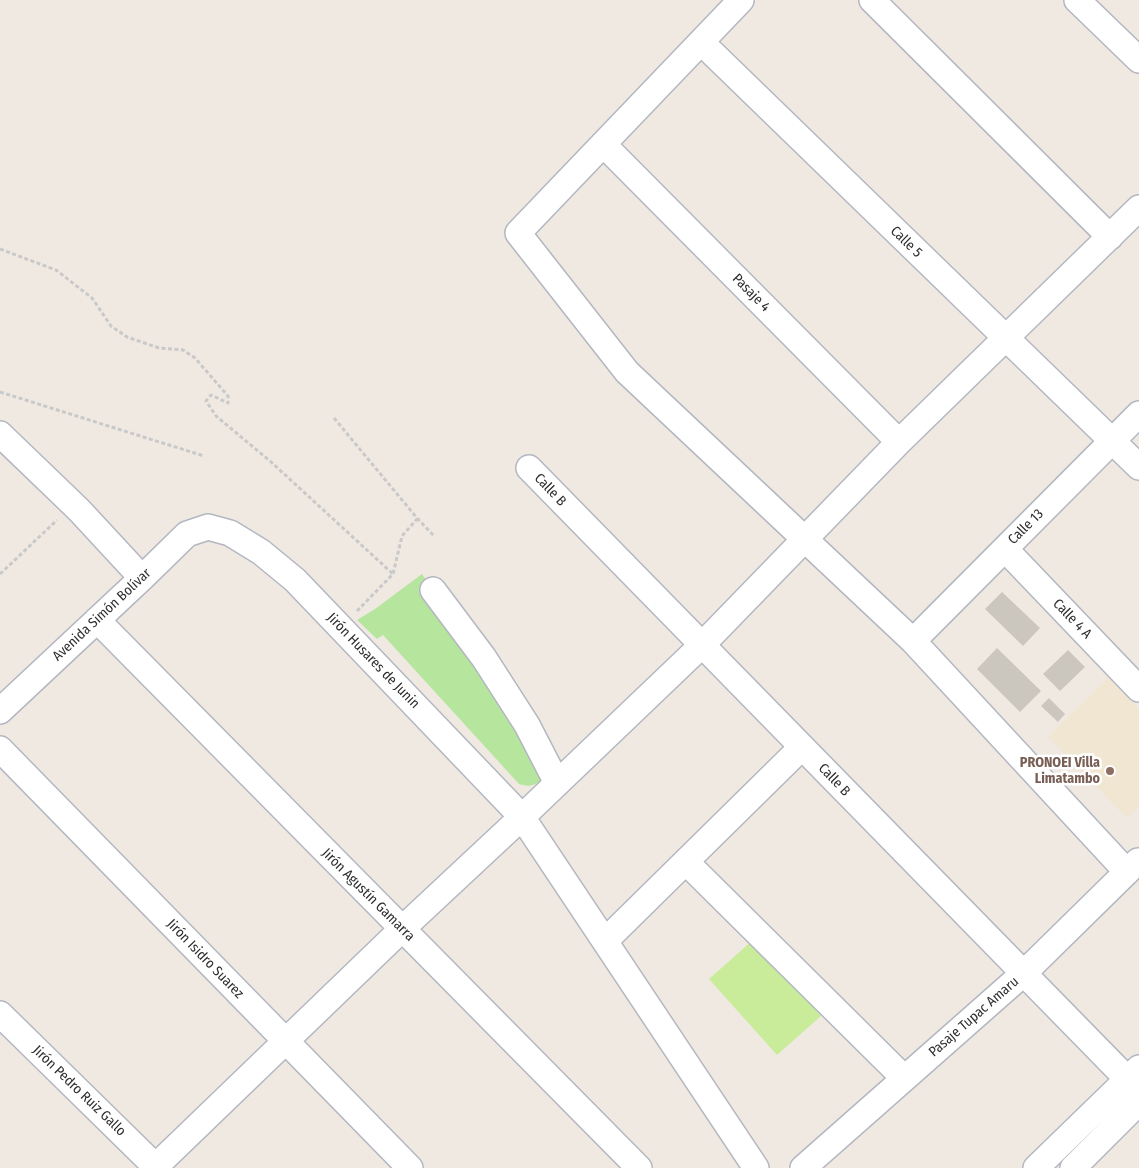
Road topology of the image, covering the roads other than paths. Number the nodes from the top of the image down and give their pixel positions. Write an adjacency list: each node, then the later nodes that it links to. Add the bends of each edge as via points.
1 (741, 0): 4 (street)
2 (872, 0): 8 (street)
3 (1077, 0): 5 (street)
4 (701, 42): 6 (street); 9 (street, Calle 5)
5 (1139, 60)
6 (604, 144): 13 (street, Pasaje 4); 17 (street, via 518,233 627,372)
7 (1139, 208): 8 (street)
8 (1110, 237): 9 (street)
9 (1006, 338): 12 (street, Calle 5); 13 (street)
10 (1139, 414): 12 (street, Calle 13)
11 (0, 434): 19 (street, via 73,504)
12 (1113, 440): 14 (street, Calle 5); 18 (street, Calle 13)
13 (899, 442): 17 (street)
14 (1139, 466)
15 (529, 468): 23 (street, Calle B)
16 (208, 527): 19 (street, Avenida Simón Bolívar, via 187,534); 29 (street, Jirón Husares de Junin, via 230,532 295,580)
17 (805, 539): 22 (street); 23 (street)
18 (1005, 549): 22 (street, Calle 13); 24 (street, Calle 4 A)
19 (142, 578): 21 (street, Avenida Simón Bolívar)
20 (433, 590): 28 (street, via 484,658 521,716)
21 (97, 620): 25 (street, Avenida Simón Bolívar); 32 (street, Jirón Agustín Gamarra)
22 (913, 641): 31 (street)
23 (702, 645): 26 (street, Calle B); 28 (street)
24 (1139, 688)
25 (0, 711)
26 (802, 747): 30 (street); 34 (street, Calle B)
27 (0, 749): 36 (street, Jirón Isidro Suarez)
28 (557, 783): 29 (street)
29 (522, 817): 32 (street); 33 (street, Jirón Husares de Junin)
30 (686, 862): 33 (street); 37 (street)
31 (1133, 866): 34 (street, Pasaje Tupac Amaru)
32 (402, 929): 36 (street); 42 (street, Jirón Agustín Gamarra)
33 (605, 941): 43 (street, Jirón Husares de Junin)
34 (1024, 973): 37 (street, Pasaje Tupac Amaru); 38 (street, Calle B)
35 (0, 1014): 40 (street, Jirón Pedro Ruiz Gallo)
36 (286, 1042): 40 (street); 41 (street, Jirón Isidro Suarez)
37 (904, 1078): 44 (street, Pasaje Tupac Amaru)
38 (1135, 1080): 45 (street)
39 (1139, 1102): 46 (street)
40 (156, 1168)
41 (410, 1168)
42 (639, 1168)
43 (756, 1168)
44 (803, 1168)
45 (1036, 1168)
46 (1073, 1168)

